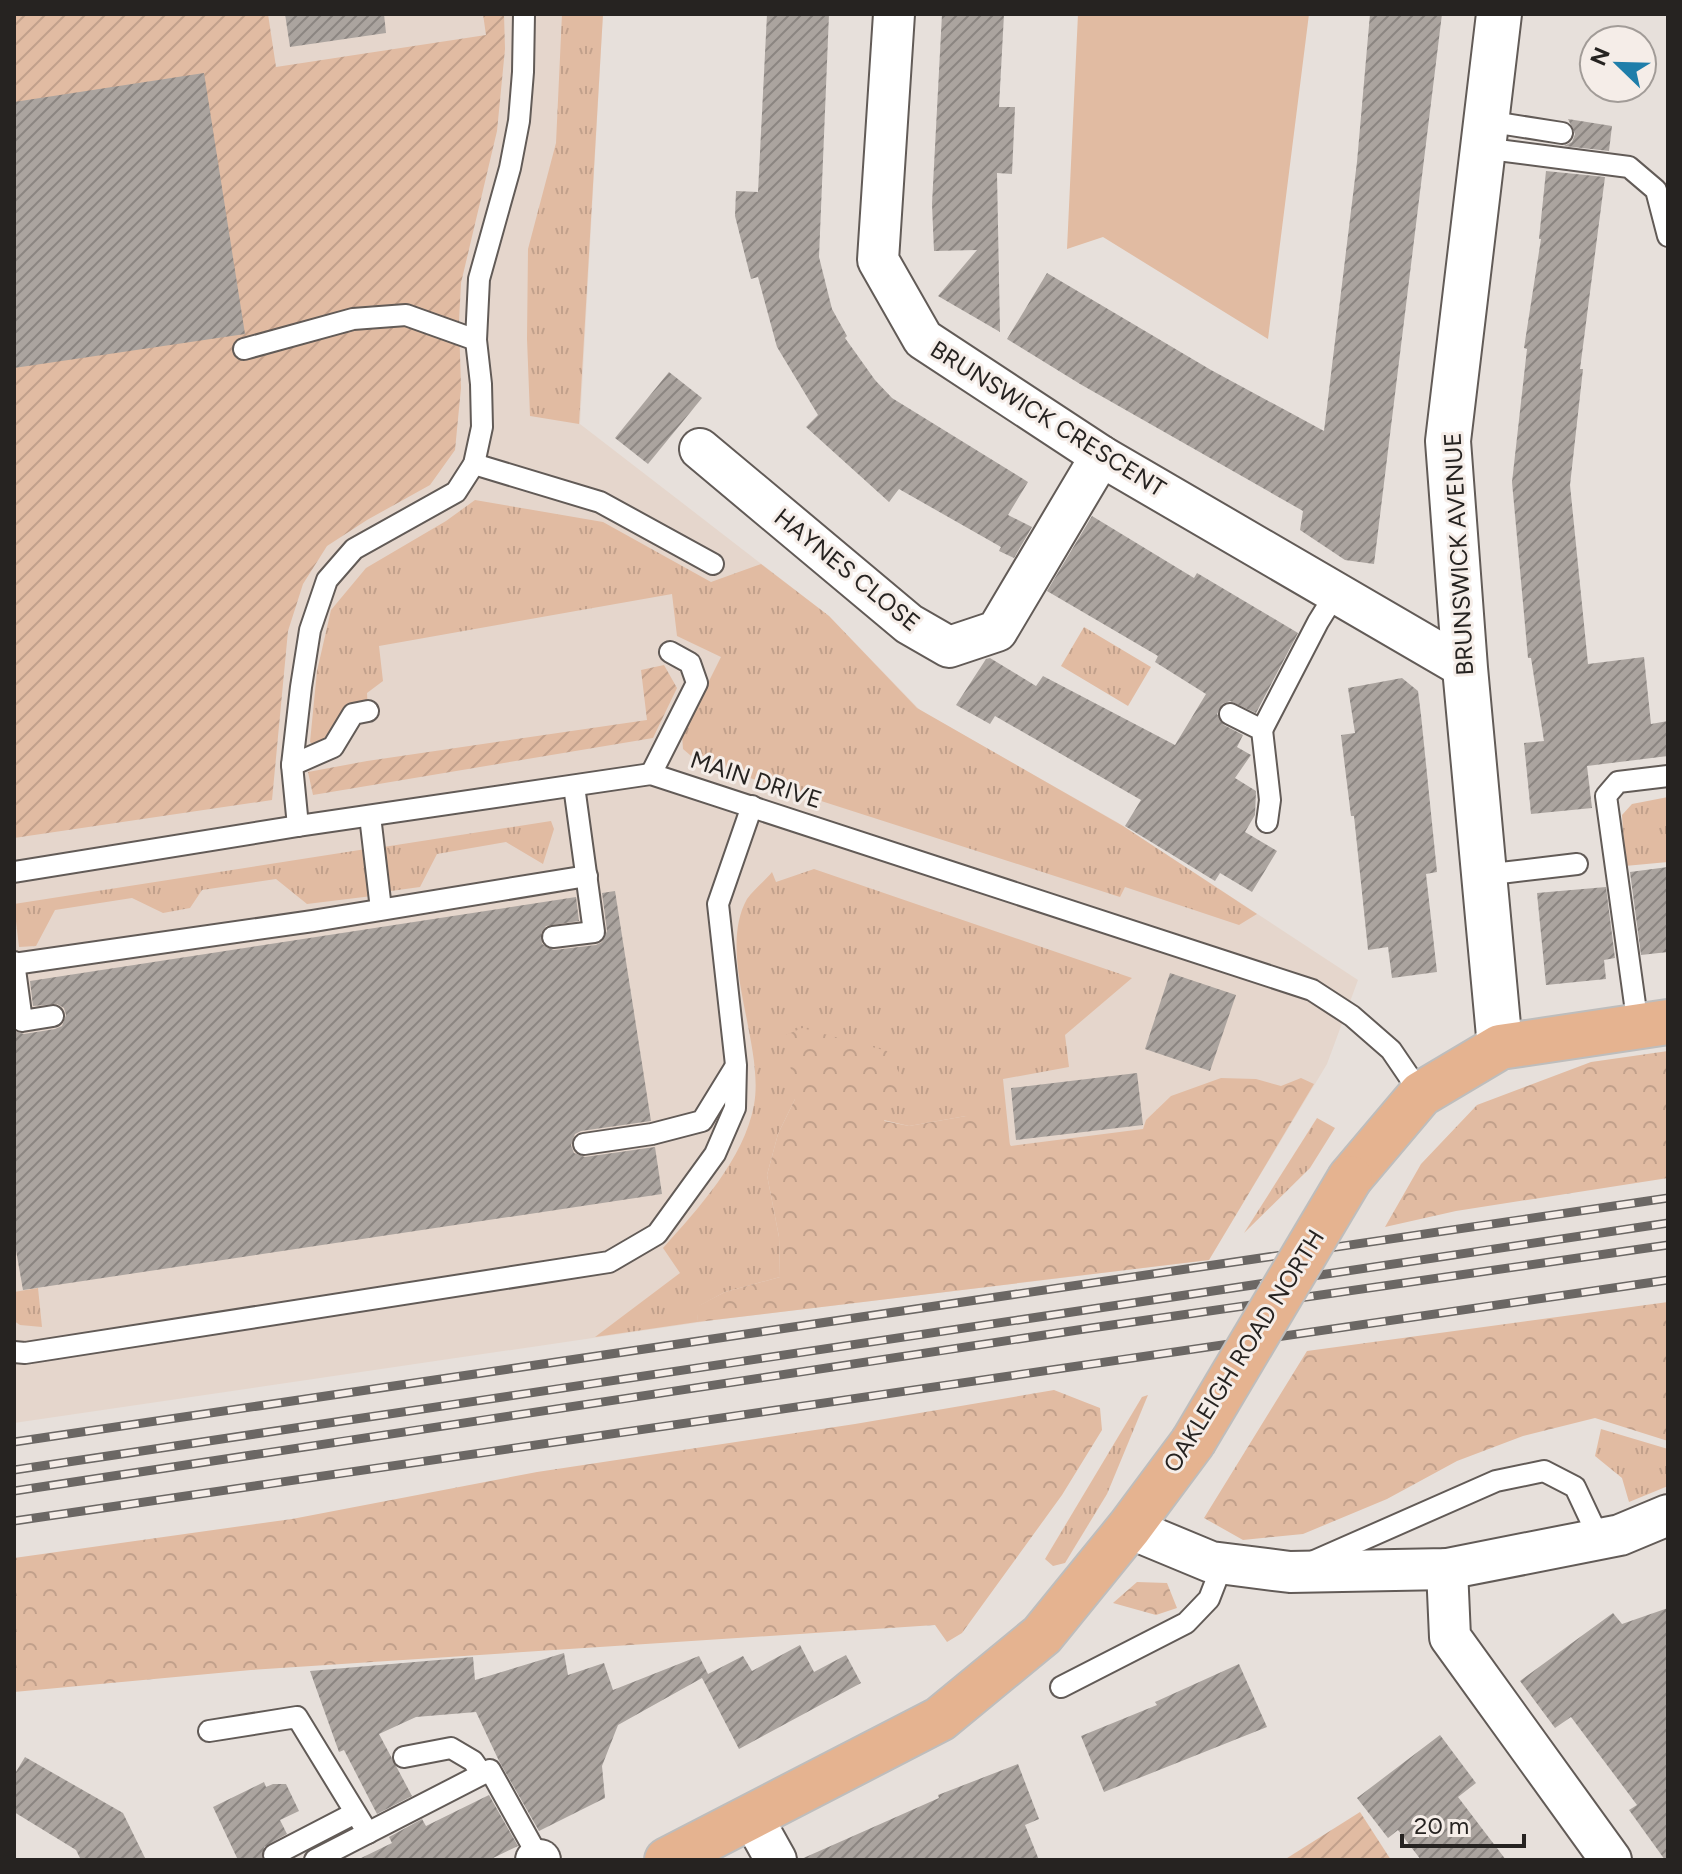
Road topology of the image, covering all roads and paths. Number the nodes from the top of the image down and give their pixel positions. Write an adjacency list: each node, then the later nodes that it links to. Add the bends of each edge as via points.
1 (524, 14): 7 (lane, via 519,121 479,279)
2 (894, 14): 10 (street, BRUNSWICK CRESCENT, via 878,260 923,339)
3 (1499, 14): 5 (street, BRUNSWICK AVENUE)
4 (1562, 133): 5 (lane)
5 (1484, 135): 6 (lane, via 1629,167 1656,190); 15 (street, BRUNSWICK AVENUE, via 1448,441)
6 (1668, 236)
7 (476, 340): 8 (lane, via 406,315 353,319); 11 (lane, via 482,427)
8 (244, 349)
9 (700, 449): 10 (street, HAYNES CLOSE, via 909,624 949,647 997,631)
10 (1101, 456): 13 (street, BRUNSWICK CRESCENT)
11 (474, 464): 12 (lane, via 600,502); 19 (lane, via 456,492 354,549 327,580 310,630)
12 (713, 564)
13 (1336, 593): 15 (street, BRUNSWICK CRESCENT); 18 (lane)
14 (670, 652): 20 (lane, via 690,663 697,683)
15 (1465, 668): 29 (street, BRUNSWICK AVENUE)
16 (368, 711): 19 (lane, via 353,714 333,747)
17 (1230, 714): 18 (lane)
18 (1262, 730): 25 (lane, via 1270,800)
19 (292, 765): 26 (lane)
20 (651, 774): 22 (lane, MAIN DRIVE); 23 (lane, MAIN DRIVE)
21 (1668, 776): 35 (lane, via 1618,782 1606,796)
22 (574, 786): 24 (lane, MAIN DRIVE); 30 (lane)
23 (752, 806): 37 (lane, via 718,904); 38 (lane, MAIN DRIVE, via 1312,990 1391,1050)
24 (370, 816): 26 (lane, MAIN DRIVE); 31 (lane)
25 (1267, 822)
26 (298, 826): 28 (lane, MAIN DRIVE)
27 (1577, 864): 29 (lane)
28 (14, 872)
29 (1484, 875): 36 (street, BRUNSWICK AVENUE)
30 (587, 876): 31 (lane); 32 (lane, via 594,932)
31 (381, 909): 33 (lane)
32 (553, 937)
33 (14, 964): 34 (lane, via 22,1021)
34 (53, 1016)
35 (1653, 1024): 36 (main road)
36 (1500, 1047): 38 (main road, OAKLEIGH ROAD NORTH)
37 (736, 1065): 39 (lane, via 702,1121); 41 (lane, via 735,1108 715,1154 657,1234 609,1262)
38 (1421, 1094): 44 (main road, OAKLEIGH ROAD NORTH, bridge, via 1350,1178 1193,1442)
39 (584, 1144)
40 (14, 1338): 41 (lane)
41 (46, 1349): 42 (lane)
42 (14, 1352)
43 (1668, 1515): 45 (street)
44 (1129, 1528): 46 (street); 54 (main road, OAKLEIGH ROAD NORTH, via 1042,1635 940,1719)
45 (1599, 1538): 47 (street); 48 (lane, via 1575,1487 1544,1471 1496,1481)
46 (1223, 1563): 48 (street); 49 (lane, via 1209,1599 1186,1623)
47 (1447, 1569): 48 (street); 61 (street, via 1450,1637)
48 (1290, 1572)
49 (1061, 1687)
50 (209, 1731): 53 (lane, via 297,1717)
51 (404, 1757): 52 (lane, via 451,1748 473,1761)
52 (482, 1774): 55 (lane); 57 (lane, via 490,1770)
53 (355, 1813): 55 (lane); 56 (lane)
54 (752, 1817): 59 (main road, OAKLEIGH ROAD NORTH); 60 (street)
55 (368, 1833): 58 (lane)
56 (274, 1855)
57 (538, 1859)
58 (315, 1860)
59 (667, 1860)
60 (776, 1860)
61 (1611, 1860)

